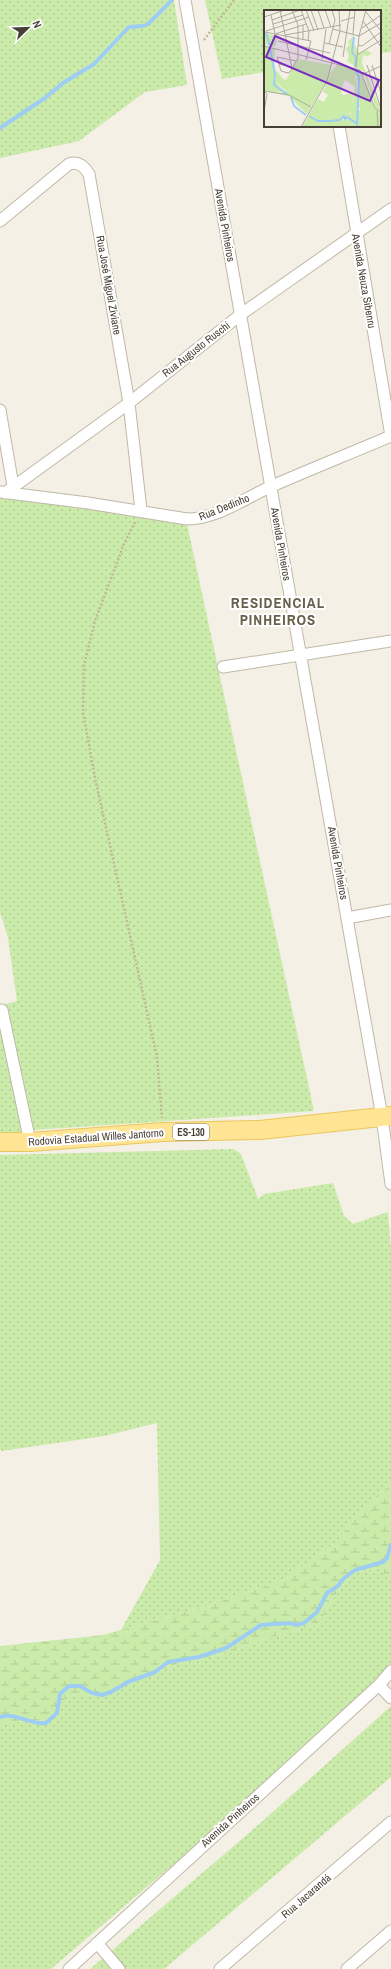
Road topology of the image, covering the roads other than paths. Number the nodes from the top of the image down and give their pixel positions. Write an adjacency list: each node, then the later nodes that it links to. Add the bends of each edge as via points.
1 (185, 0): 6 (street, Avenida Pinheiros)
2 (339, 127): 5 (street, Avenida Neuza Sibenru)
3 (391, 208): 5 (street, Rua Augusto Ruschi)
4 (0, 221): 7 (street, Rua José Miguel Ziviane, via 69,164 80,164 86,168)
5 (356, 232): 6 (street, Rua Augusto Ruschi); 9 (street, Avenida Neuza Sibenru)
6 (240, 314): 7 (street, Rua Augusto Ruschi); 10 (street, Avenida Pinheiros)
7 (129, 403): 11 (street, Rua Augusto Ruschi); 12 (street, Rua José Miguel Ziviane)
8 (0, 410): 11 (street)
9 (391, 436): 10 (street, Rua Dedinho)
10 (271, 486): 12 (street, Rua Dedinho, via 221,511 200,518 187,519); 14 (street, Avenida Pinheiros)
11 (6, 491): 12 (street, Rua Dedinho)
12 (141, 510)
13 (391, 641): 14 (street)
14 (301, 656): 15 (street); 17 (street, Avenida Pinheiros)
15 (223, 667)
16 (391, 910): 17 (street)
17 (347, 918): 19 (street, Avenida Pinheiros)
18 (2, 1010): 21 (street)
19 (387, 1117): 21 (main road, Rodovia Estadual Willes Jantorno / ES-130, via 260,1130 163,1132); 22 (street, Avenida Pinheiros)
20 (0, 1142): 21 (main road, Rodovia Estadual Willes Jantorno / ES-130)
21 (30, 1142)
22 (391, 1184)
23 (391, 1671): 24 (street, Avenida Pinheiros)
24 (379, 1685): 25 (street); 28 (street, Avenida Pinheiros)
25 (391, 1698)
26 (391, 1822): 31 (street, Rua Jacarandá)
27 (391, 1931): 32 (street)
28 (97, 1943): 29 (street, Avenida Pinheiros); 30 (street)
29 (69, 1969)
30 (119, 1969)
31 (220, 1969)
32 (347, 1969)

